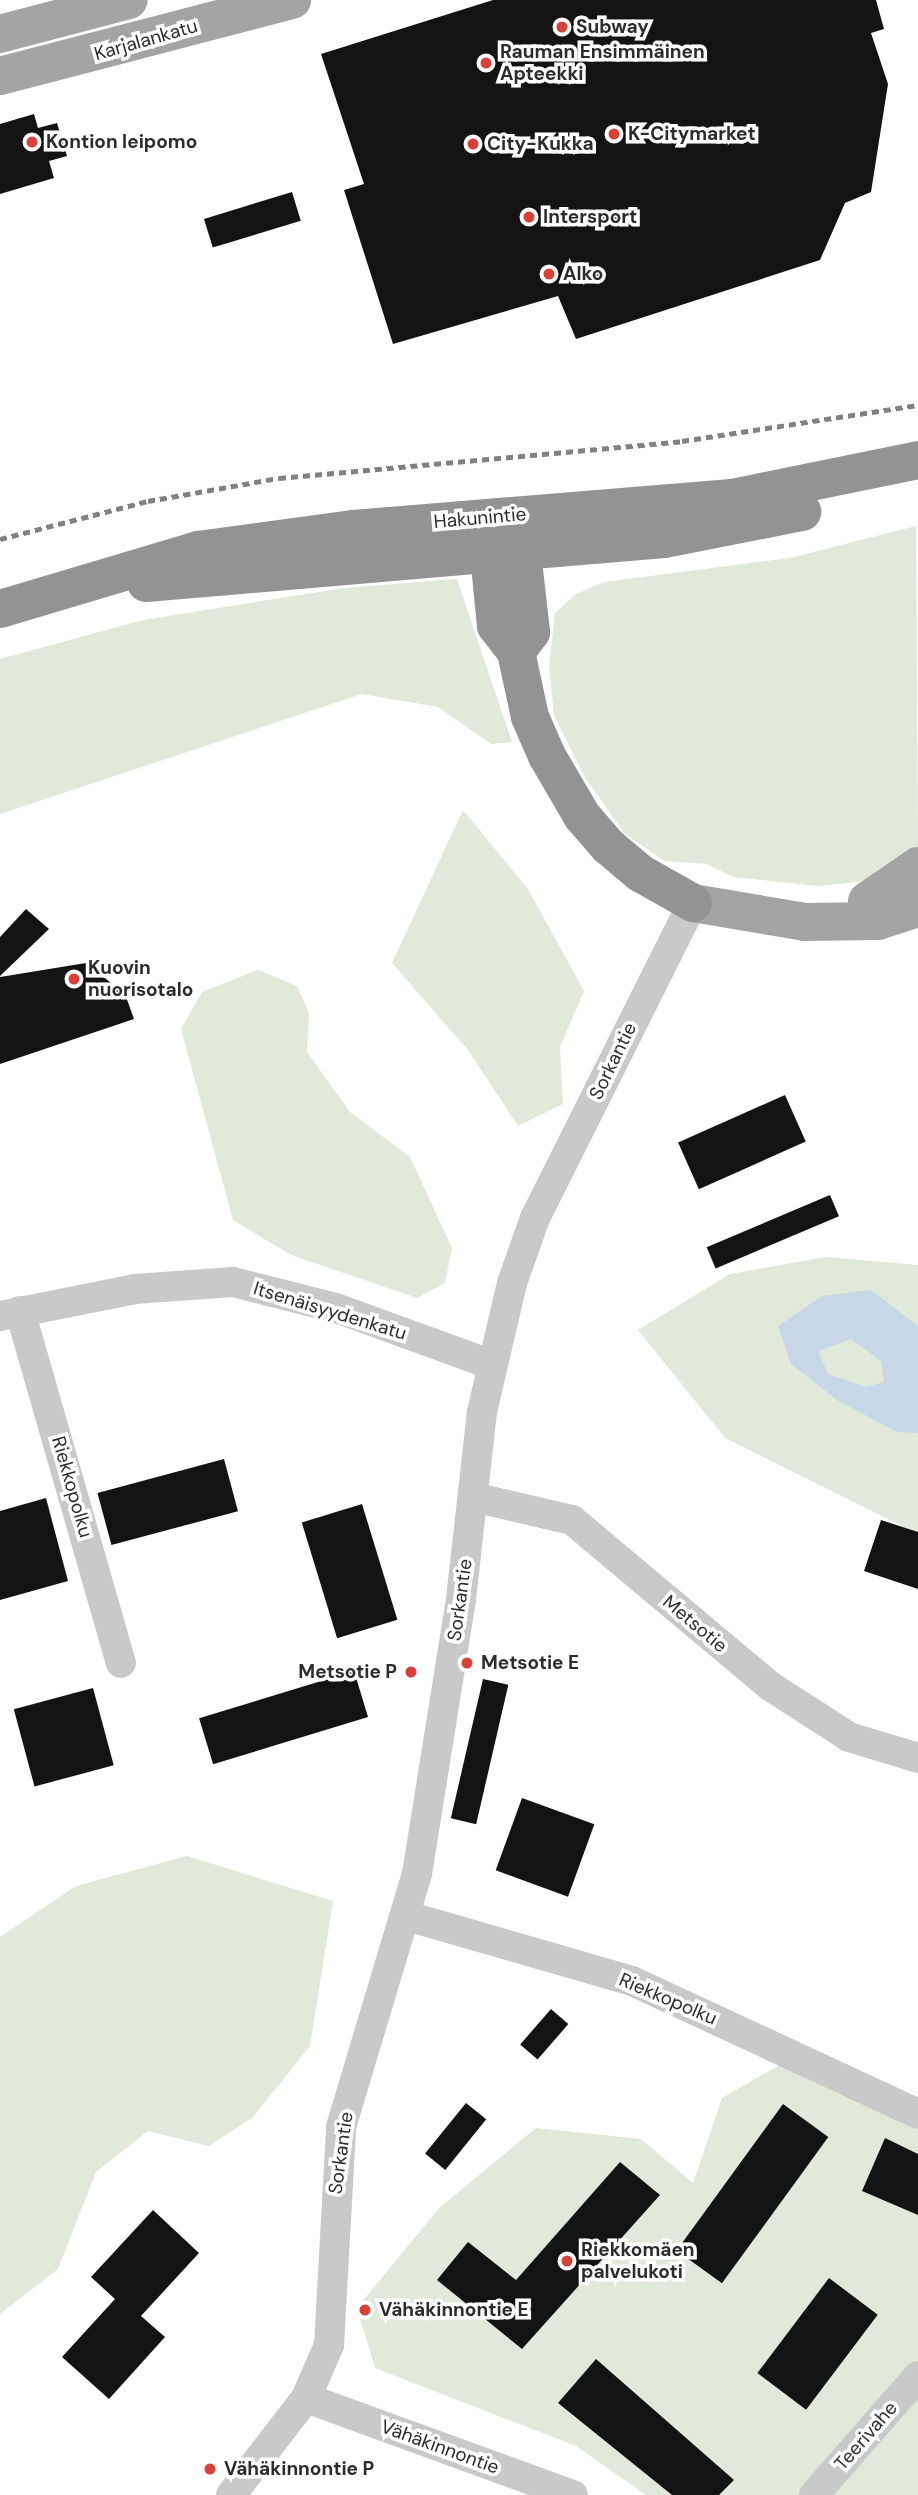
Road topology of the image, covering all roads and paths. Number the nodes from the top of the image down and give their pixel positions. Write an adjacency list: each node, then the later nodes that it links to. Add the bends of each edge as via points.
1 (129, 0): 3 (main road)
2 (292, 0): 4 (main road, Karjalankatu)
3 (0, 34)
4 (0, 76)
5 (903, 476): 6 (highway, Hakunintie, via 732,498); 7 (highway, Hakunintie, via 664,538)
6 (506, 515): 7 (highway); 8 (highway, Hakunintie, via 198,550)
7 (505, 553): 8 (highway, Hakunintie); 13 (highway, via 496,625 516,652 530,717 582,816 640,873)
8 (46, 595): 9 (highway, Hakunintie)
9 (0, 609)
10 (918, 866): 12 (main road)
11 (918, 883): 12 (main road)
12 (867, 901): 15 (main road)
13 (693, 903): 15 (main road); 17 (street, Sorkantie, via 535,1218)
14 (918, 908): 15 (main road, via 878,921)
15 (805, 922)
16 (10, 1314): 17 (street, Itsenäisyydenkatu, via 135,1289 233,1282 336,1308); 19 (street, Riekkopolku)
17 (490, 1364): 18 (street, Sorkantie)
18 (473, 1497): 20 (street, Metsotie, via 572,1520 770,1686 849,1737); 21 (street, Sorkantie)
19 (121, 1663)
20 (918, 1758)
21 (407, 1916): 22 (street, Riekkopolku, via 632,1981); 24 (street, Sorkantie, via 341,2127 333,2320)
22 (918, 2114)
23 (918, 2376): 27 (street, Teerivahe)
24 (306, 2398): 25 (street, Sorkantie); 26 (street, Vähäkinnontie)
25 (231, 2495)
26 (573, 2495)
27 (814, 2495)

